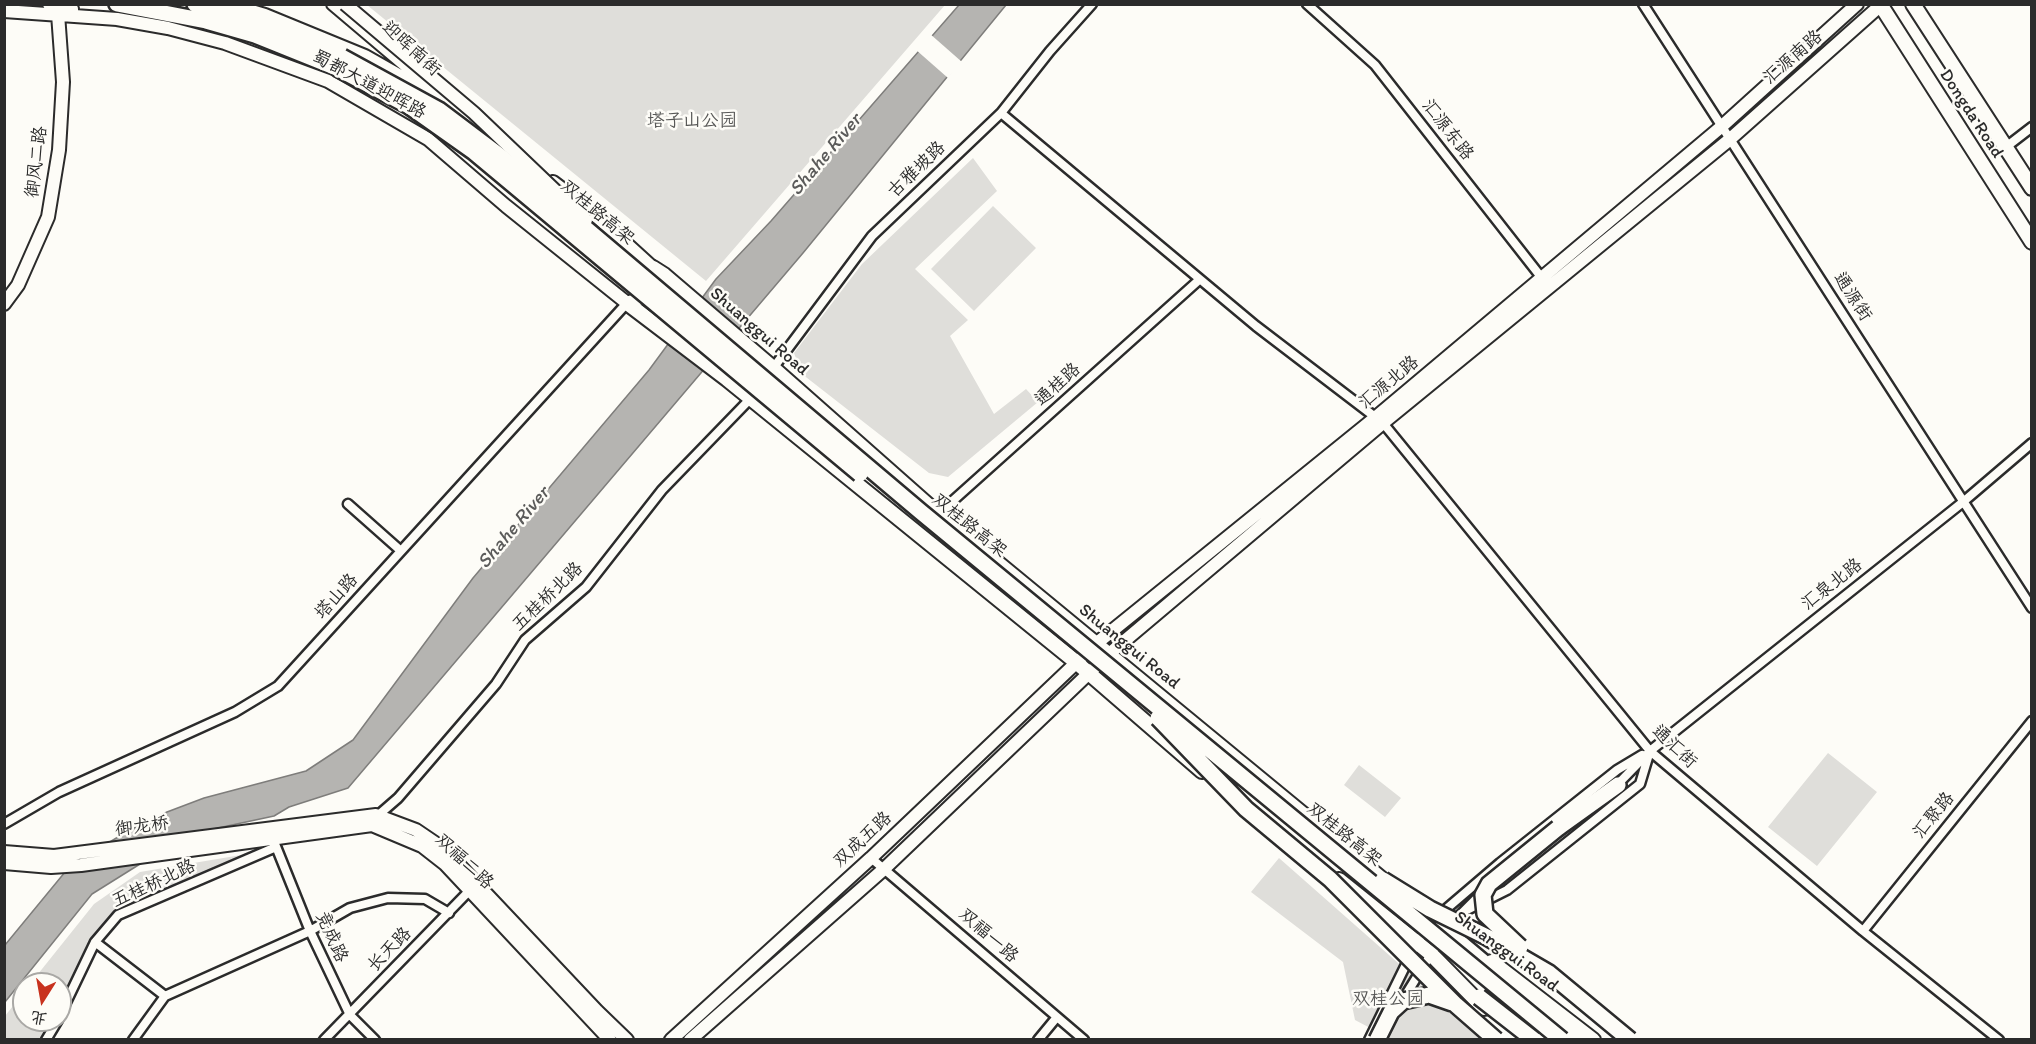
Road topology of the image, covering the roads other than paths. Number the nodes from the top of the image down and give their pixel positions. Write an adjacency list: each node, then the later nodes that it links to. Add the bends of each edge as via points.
1 (49, 4): 14 (street)
2 (195, 4): 16 (highway, 蜀都大道迎晖路)
3 (220, 4): 16 (street)
4 (228, 4): 18 (street, 蜀都大道迎晖路, via 365,56)
5 (333, 4): 18 (street, 迎晖南街, via 424,81)
6 (345, 4): 26 (street, bridge)
7 (1092, 4): 19 (street, 古雅坡路)
8 (1307, 4): 28 (street, 汇源东路, via 1375,65)
9 (1643, 4): 20 (street, 通源街)
10 (1857, 4): 20 (street, 汇源南路)
11 (1913, 4): 23 (main road, Dongda Road)
12 (1881, 5): 22 (street, 汇源南路); 25 (main road, Dongda Road)
13 (4, 11): 15 (street, 蜀都大道迎晖路)
14 (117, 12): 15 (street, 蜀都大道迎晖路); 17 (highway, 蜀都大道迎晖路, via 206,21); 29 (street, 蜀都大道迎晖路, via 225,43 328,81 374,106 428,139)
15 (58, 15): 30 (street, 御风二路, via 63,82 59,150 48,217 18,285)
16 (254, 21): 17 (highway, 蜀都大道迎晖路)
17 (340, 62): 26 (highway, 双桂路高架, bridge, via 439,110); 45 (highway, 双桂路高架, bridge, via 474,152)
18 (437, 97): 26 (street, 蜀都大道迎晖路, via 586,207)
19 (1001, 113): 27 (street, 通汇街); 32 (street, 古雅坡路, via 872,236)
20 (1721, 127): 22 (street, 通源街); 28 (street, 汇源北路)
21 (2031, 127): 23 (street)
22 (1729, 140): 28 (street, 汇源北路); 36 (street, 通源街)
23 (2006, 147): 24 (main road, Dongda Road)
24 (2031, 188)
25 (2031, 242)
26 (654, 274): 29 (street, via 652,290); 32 (main road, Shuanggui Road); 45 (highway, 双桂路高架, bridge, via 921,512)
27 (1199, 280): 34 (street, 通汇街); 38 (street, 通桂路)
28 (1545, 282): 34 (street, 汇源北路)
29 (627, 303): 31 (main road); 39 (street, 塔山路)
30 (4, 304)
31 (642, 306): 32 (street, bridge, via 662,305 735,365 757,374); 33 (main road)
32 (773, 368): 33 (street, 五桂桥北路); 38 (main road, Shuanggui Road)
33 (751, 400): 43 (main road); 49 (street, 五桂桥北路, via 662,490 586,587 525,640 496,684 398,798)
34 (1379, 420): 41 (street, 汇源北路); 42 (street, 汇源北路); 47 (street, 通汇街)
35 (2031, 443): 36 (street, 汇泉北路)
36 (1963, 502): 40 (street, 通源街); 47 (street, 汇泉北路)
37 (348, 504): 39 (street)
38 (938, 514): 41 (main road, Shuanggui Road)
39 (401, 551): 50 (street, 塔山路, via 278,686 235,712 59,792)
40 (2031, 608)
41 (1097, 643): 42 (main road, Shuanggui Road); 43 (street, 汇源北路)
42 (1109, 654): 44 (street, 汇源北路); 59 (main road, Shuanggui Road)
43 (1076, 662): 44 (main road); 53 (street, 双成五路)
44 (1090, 674): 55 (street, 双成五路); 64 (main road, via 1185,757)
45 (1161, 715): 66 (highway, bridge, via 1398,891); 70 (highway, bridge, via 1246,809 1330,879); 88 (highway, 双桂路高架, bridge); 89 (highway, 双桂路高架, bridge)
46 (2031, 721): 62 (street, 汇聚路)
47 (1650, 751): 48 (street, 汇泉北路); 58 (street, via 1640,784 1507,890); 59 (street, 汇泉北路, via 1617,770); 62 (street, 通汇街)
48 (1618, 785): 58 (street, 汇泉北路); 66 (highway, bridge, via 1489,885 1482,900 1491,921)
49 (374, 820): 51 (street); 56 (street, 双福二路, via 429,838 444,849)
50 (4, 824)
51 (271, 838): 54 (street, 御龙桥); 54 (street, 御龙桥, via 81,865); 60 (street, 竞成路); 63 (street, 五桂桥北路, via 118,915)
52 (4, 852): 54 (street)
53 (871, 858): 55 (street, 双福一路); 78 (street, 双成五路)
54 (14, 861)
55 (884, 869): 72 (street, 双福一路); 79 (street, 双成五路)
56 (474, 886): 57 (street, 长天路); 76 (street, 双福二路); 77 (street, 双福二路)
57 (449, 913): 60 (street, via 425,899 387,898 350,908); 71 (street, 长天路)
58 (1459, 915): 61 (street, 汇泉北路)
59 (1432, 921): 61 (main road, Shuanggui Road); 64 (street, 汇泉北路)
60 (310, 931): 68 (street); 71 (street, 竞成路)
61 (1446, 931): 65 (street, 汇泉北路); 90 (highway); 91 (main road, Shuanggui Road)
62 (1863, 931): 93 (street, 通汇街)
63 (95, 942): 67 (street, 五桂桥北路); 68 (street)
64 (1417, 942): 65 (main road); 82 (street, 汇泉北路)
65 (1430, 954): 69 (main road); 84 (street, 汇泉北路); 86 (main road, via 1464,990)
66 (1549, 973): 92 (highway, bridge)
67 (72, 990)
68 (165, 996): 73 (street)
69 (1479, 997): 87 (highway, bridge)
70 (1456, 1005): 83 (highway, bridge, via 1429,995 1403,1001 1391,1012); 85 (highway, bridge)
71 (350, 1015): 74 (street, 长天路); 75 (street, 竞成路)
72 (1057, 1017): 80 (street); 81 (street, 双福一路)
73 (133, 1040)
74 (324, 1040)
75 (375, 1040)
76 (610, 1040)
77 (627, 1040)
78 (671, 1040)
79 (690, 1040)
80 (1038, 1040)
81 (1084, 1040)
82 (1369, 1040)
83 (1377, 1040)
84 (1383, 1040)
85 (1496, 1040)
86 (1523, 1040)
87 (1534, 1040)
88 (1548, 1040)
89 (1562, 1040)
90 (1576, 1040)
91 (1593, 1040)
92 (1630, 1040)
93 (1999, 1040)

